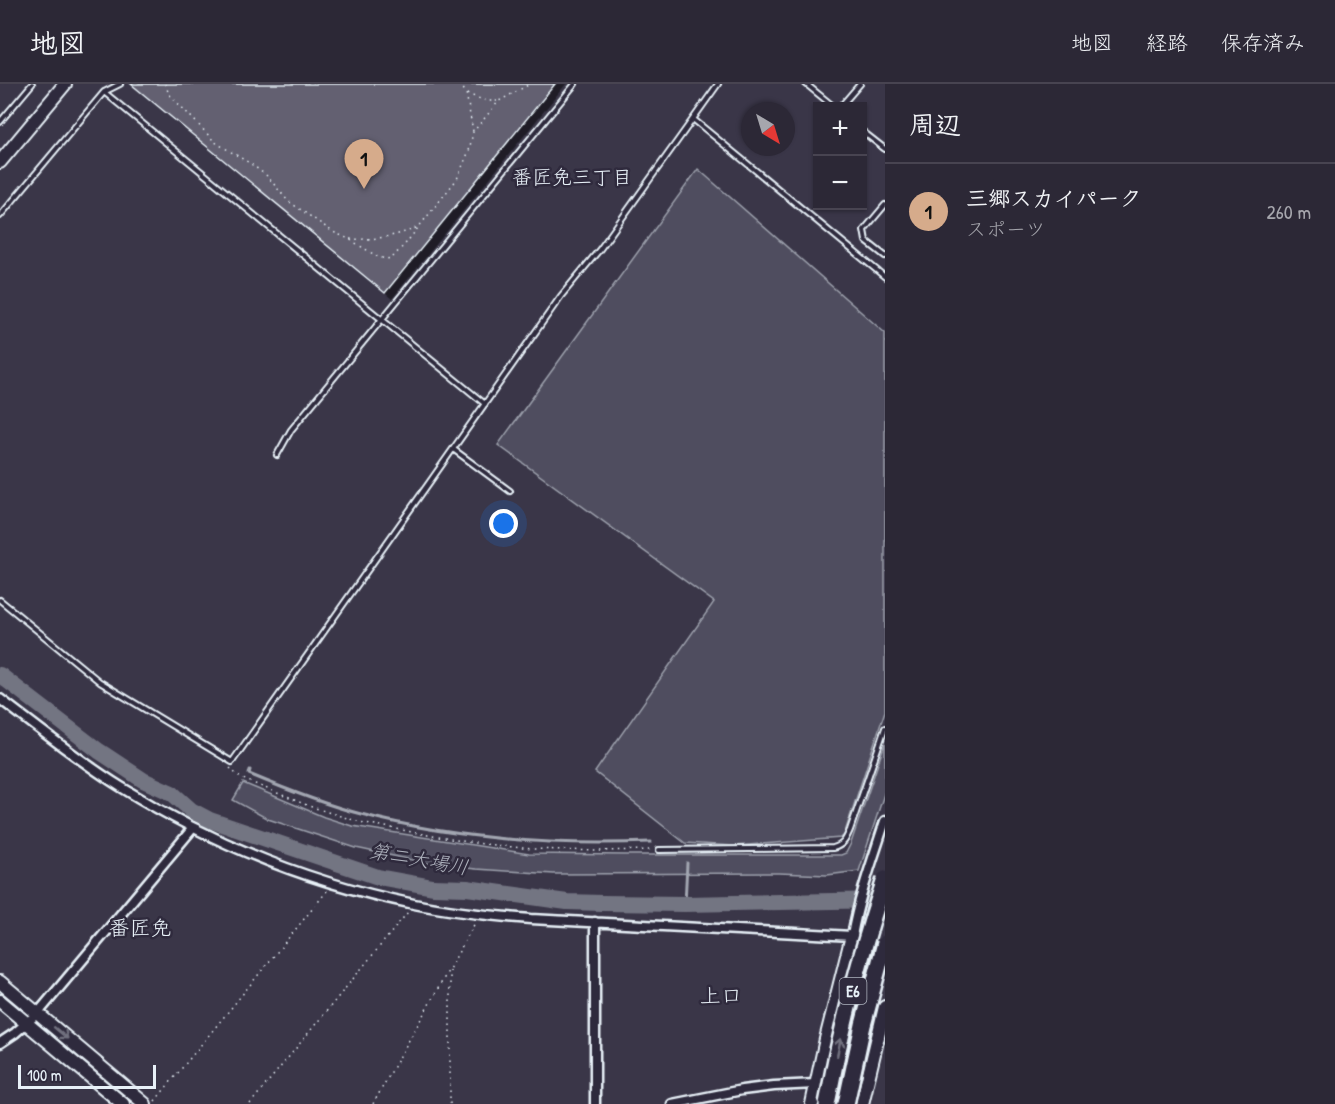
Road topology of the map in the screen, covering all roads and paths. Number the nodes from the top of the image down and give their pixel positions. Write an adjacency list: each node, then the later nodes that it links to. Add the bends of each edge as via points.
1 (32, 84): 17 (lane)
2 (65, 84): 21 (street)
3 (120, 84): 11 (lane)
4 (165, 84): 25 (path, via 169,94 215,142 267,176 288,201)
5 (460, 84): 12 (path)
6 (530, 84): 13 (path)
7 (575, 84): 28 (lane)
8 (718, 84): 16 (lane)
9 (806, 84): 14 (lane)
10 (860, 84): 15 (lane)
11 (104, 92): 23 (lane); 28 (lane)
12 (466, 93): 13 (path, via 486,101); 18 (path)
13 (499, 101): 18 (path)
14 (828, 102)
15 (844, 102)
16 (693, 119): 27 (lane); 29 (lane)
17 (0, 122)
18 (473, 132): 24 (path, via 457,179)
19 (867, 134): 20 (lane)
20 (885, 149)
21 (0, 162)
22 (885, 205): 26 (lane, via 864,230 866,241)
23 (0, 216)
24 (418, 227): 25 (path, via 378,239); 25 (path, via 392,258 378,257)
25 (350, 239)
26 (885, 256)
27 (885, 277)
28 (382, 320): 29 (lane); 31 (lane, via 291,430)
29 (485, 404): 30 (lane)
30 (453, 449): 32 (lane); 33 (lane, via 232,762 100,682)
31 (277, 455)
32 (510, 491)
33 (0, 600)
34 (0, 699): 38 (street, via 112,781)
35 (885, 728): 39 (lane, via 850,830 840,846)
36 (229, 766): 39 (path, via 243,779 360,822 532,849)
37 (885, 821): 45 (street)
38 (193, 828): 41 (street); 52 (street)
39 (659, 850)
40 (885, 879): 65 (highway, E6, one-way to 40, bridge, via 844,1023)
41 (332, 884): 42 (street); 58 (path)
42 (414, 904): 43 (street); 59 (path)
43 (480, 915): 44 (street); 47 (path)
44 (595, 922): 45 (street); 62 (street)
45 (852, 936): 49 (street)
46 (885, 943): 66 (highway, E6, bridge)
47 (450, 967): 60 (path); 61 (path)
48 (0, 982): 52 (street)
49 (837, 996): 51 (street); 55 (street)
50 (0, 1001): 53 (street)
51 (885, 1008): 67 (street)
52 (38, 1013): 53 (street); 57 (street, one-way to 57)
53 (26, 1023): 54 (street); 56 (street)
54 (0, 1043)
55 (816, 1084): 63 (street, via 742,1090); 64 (street)
56 (123, 1104)
57 (145, 1104)
58 (153, 1104)
59 (250, 1104)
60 (373, 1104)
61 (450, 1104)
62 (595, 1104)
63 (672, 1104)
64 (812, 1104)
65 (827, 1104)
66 (846, 1104)
67 (862, 1104)

